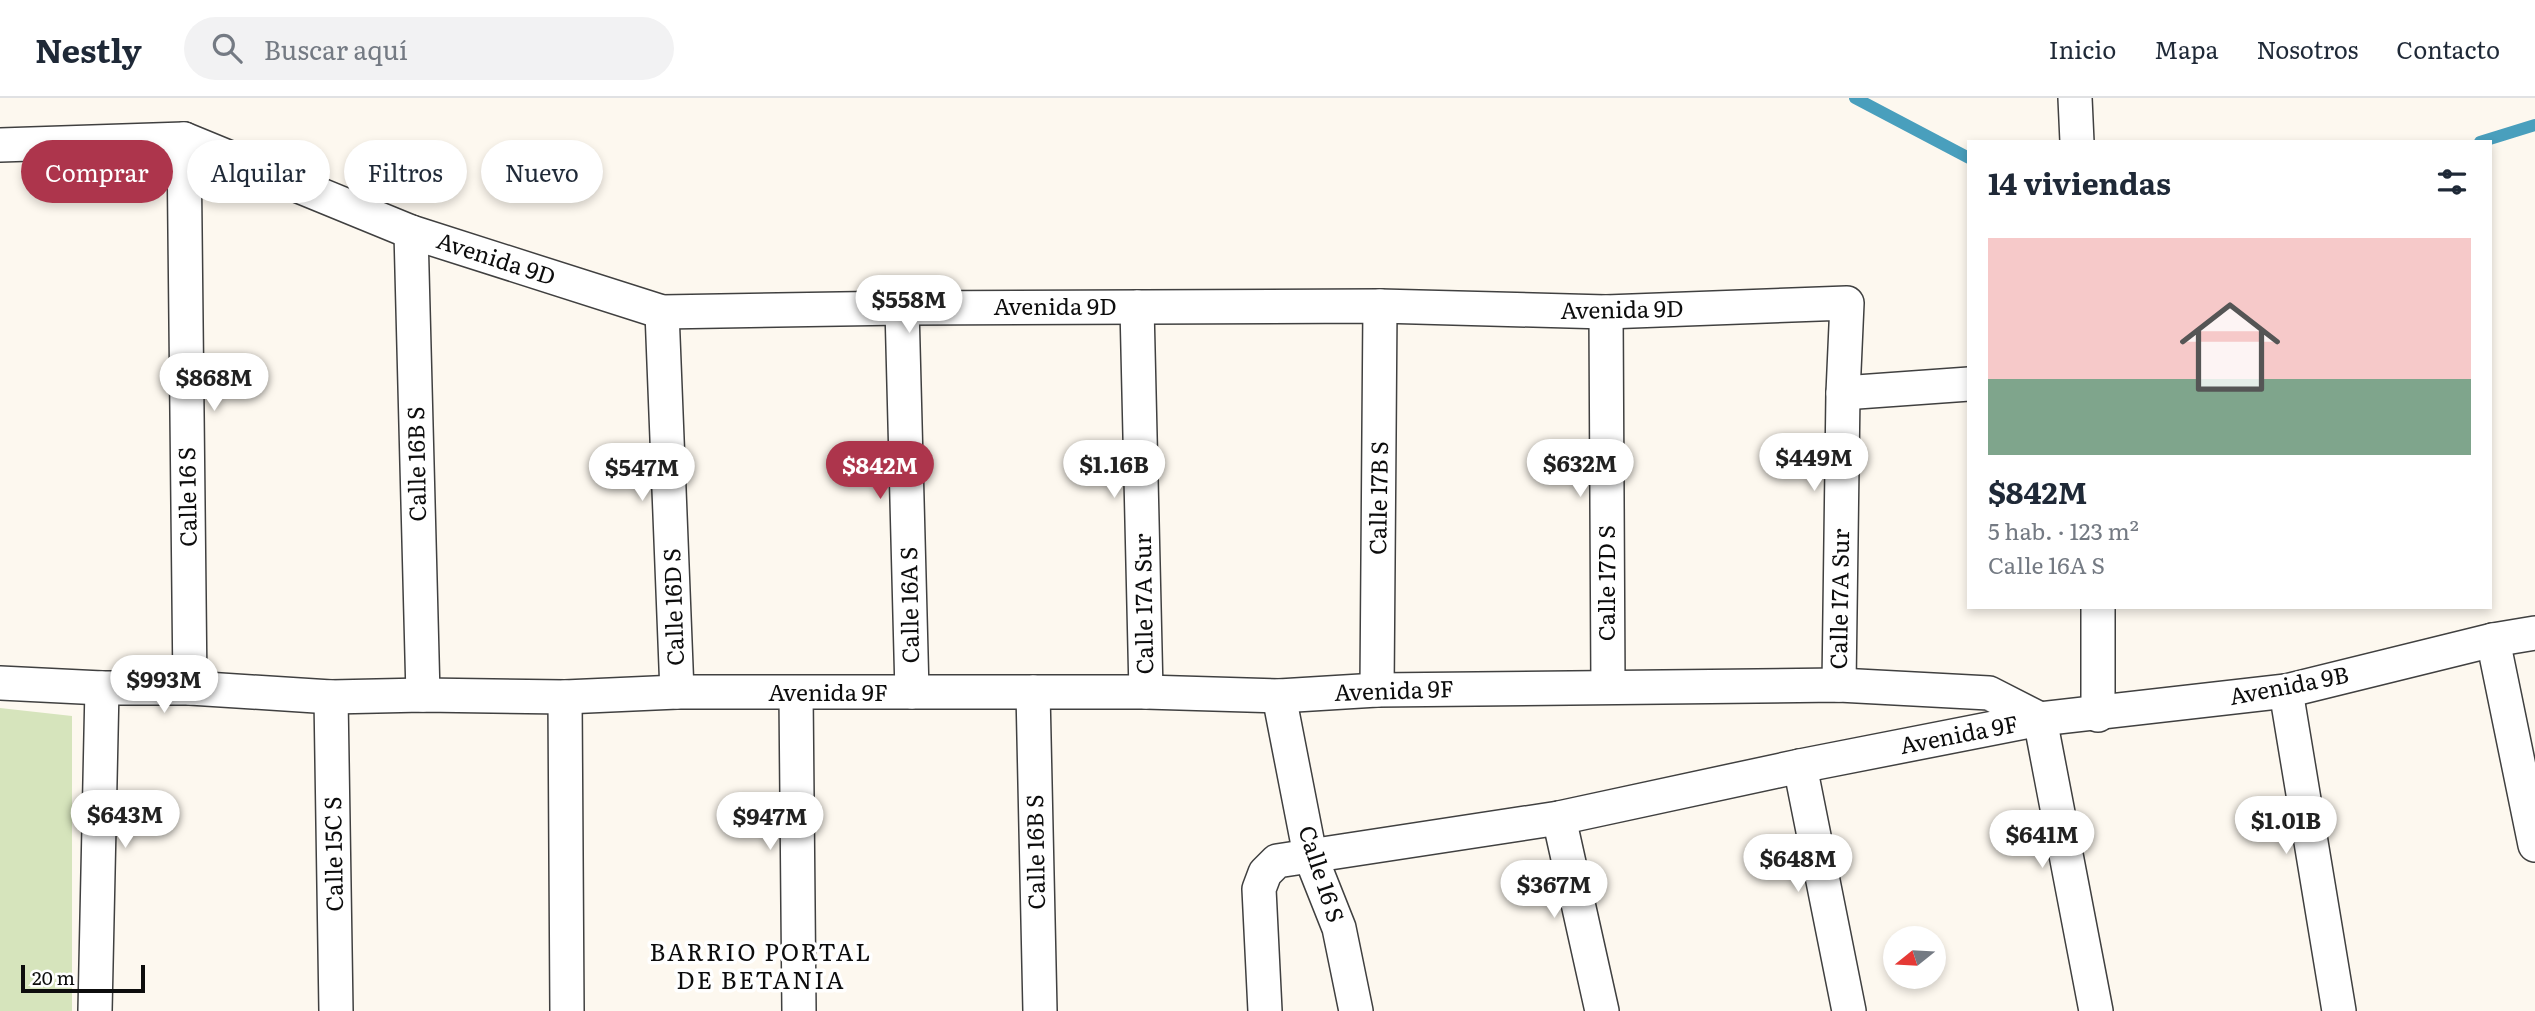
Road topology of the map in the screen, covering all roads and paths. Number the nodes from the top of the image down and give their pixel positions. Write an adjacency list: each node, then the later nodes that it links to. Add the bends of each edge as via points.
1 (2075, 98): 3 (street)
2 (184, 139): 4 (street, Avenida 9D); 5 (street, Avenida 9D); 21 (street, Calle 16 S)
3 (2077, 140)
4 (0, 145)
5 (411, 232): 10 (street, Avenida 9D); 29 (street, Calle 16B S)
6 (1847, 303): 11 (street, Avenida 9D); 13 (street, Calle 17A Sur)
7 (1380, 306): 8 (street, Avenida 9D); 11 (street, Avenida 9D); 22 (street, Calle 17B S)
8 (1137, 307): 9 (street, Avenida 9D); 27 (street, Calle 17A Sur)
9 (902, 308): 10 (street, Avenida 9D); 25 (street, Calle 16A S)
10 (662, 312): 24 (street, Calle 16D S)
11 (1606, 312): 19 (street, Calle 17D S)
12 (1967, 384): 13 (street)
13 (1843, 393): 18 (street, Calle 17A Sur)
14 (2098, 609): 33 (street)
15 (2535, 634): 16 (street, Avenida 9B)
16 (2493, 640): 23 (street, Avenida 9B); 37 (street)
17 (0, 683): 20 (street, Avenida 9F)
18 (1839, 685): 19 (street, Avenida 9F); 34 (street, Avenida 9F, via 1989,693)
19 (1608, 687): 22 (street, Avenida 9F)
20 (102, 688): 21 (street, Avenida 9F); 39 (street)
21 (190, 688): 30 (street, Avenida 9F)
22 (1377, 690): 31 (street, Avenida 9F)
23 (2286, 691): 33 (street, Avenida 9B); 49 (street)
24 (677, 692): 28 (street, Avenida 9F); 32 (street, Avenida 9F)
25 (912, 692): 26 (street, Avenida 9F); 28 (street, Avenida 9F)
26 (1033, 692): 27 (street, Avenida 9F); 43 (street, Calle 16B S)
27 (1146, 692): 31 (street, Avenida 9F)
28 (796, 693): 42 (street)
29 (423, 695): 30 (street, Avenida 9F); 32 (street, Avenida 9F)
30 (331, 696): 40 (street, Calle 15C S)
31 (1279, 696): 38 (street, Calle 16 S)
32 (565, 698): 41 (street)
33 (2098, 715): 34 (street, Avenida 9B)
34 (2040, 719): 35 (street, Avenida 9F); 48 (street)
35 (1800, 766): 36 (street, Avenida 9F); 47 (street)
36 (1559, 818): 38 (street, Avenida 9F); 46 (street)
37 (2535, 845)
38 (1310, 855): 44 (street, Avenida 9F, via 1277,861 1265,873 1259,889); 45 (street, Calle 16 S, via 1339,928)
39 (95, 1011)
40 (336, 1011)
41 (566, 1011)
42 (799, 1011)
43 (1040, 1011)
44 (1265, 1011)
45 (1356, 1011)
46 (1602, 1011)
47 (1849, 1011)
48 (2096, 1011)
49 (2339, 1011)

